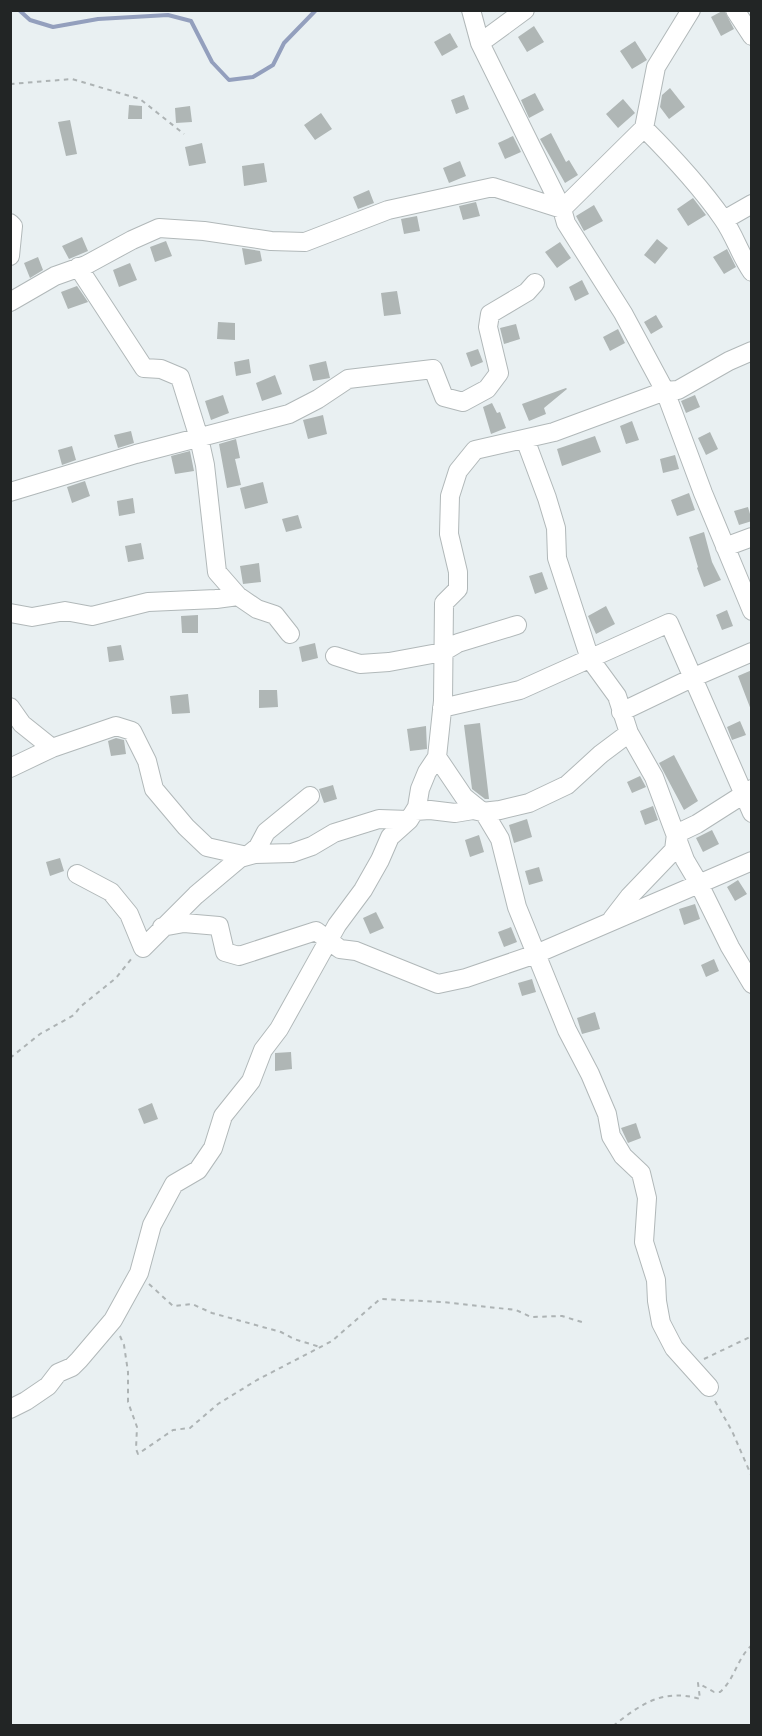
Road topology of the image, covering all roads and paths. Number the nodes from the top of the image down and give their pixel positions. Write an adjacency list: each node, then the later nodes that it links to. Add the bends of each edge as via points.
1 (471, 10): 6 (street)
2 (525, 10): 6 (street)
3 (690, 10): 8 (street, via 656,67)
4 (735, 10): 5 (street)
5 (752, 36)
6 (480, 43): 11 (street)
7 (10, 84): 9 (path, via 72,79 140,99)
8 (644, 128): 11 (street); 12 (street, via 682,166)
9 (184, 134)
10 (752, 204): 12 (street)
11 (562, 209): 15 (street, via 493,187 388,210 304,242 271,242 159,228); 20 (street, via 566,223 623,313)
12 (724, 220): 16 (street)
13 (10, 222): 14 (street)
14 (10, 256)
15 (78, 267): 18 (street); 21 (street, via 144,368 161,369 180,377)
16 (752, 272)
17 (535, 283): 21 (street, via 490,314 488,327 500,373 487,389 463,402 444,397 433,369 348,379 289,414)
18 (10, 302)
19 (752, 351): 20 (street, via 678,390)
20 (665, 391): 22 (street); 25 (street)
21 (199, 438): 23 (street); 26 (street, via 218,572)
22 (525, 439): 31 (street, via 475,450 458,471 450,496 449,534 458,589 444,603); 34 (street, via 556,528 557,558)
23 (10, 492)
24 (752, 537): 25 (street)
25 (725, 547): 27 (street)
26 (238, 596): 28 (street, via 148,602 92,616 65,611 33,617); 30 (street, via 275,615)
27 (752, 611)
28 (10, 613)
29 (517, 625): 31 (street, via 458,643)
30 (290, 634)
31 (442, 652): 33 (street, via 360,664); 37 (street)
32 (752, 652): 35 (street)
33 (335, 656)
34 (590, 659): 35 (street, via 669,623); 37 (street, via 520,690); 38 (street, via 617,696)
35 (692, 678): 38 (street); 43 (street)
36 (10, 707): 40 (street, via 22,724)
37 (442, 708): 41 (street)
38 (621, 712): 39 (street)
39 (629, 733): 45 (street, via 567,785 529,803); 48 (street, via 654,777)
40 (52, 748): 42 (street); 49 (street, via 116,726 132,731 147,761 154,789 186,827 207,847)
41 (437, 757): 45 (street, via 464,797); 47 (street, via 427,772)
42 (10, 768)
43 (747, 792): 46 (street); 48 (street)
44 (310, 796): 49 (street, via 266,831 258,847)
45 (482, 812): 47 (street, via 430,810); 57 (street, via 500,839 517,907)
46 (752, 813)
47 (412, 816): 49 (street, via 379,819 334,833 292,854); 55 (street, via 390,837 363,890)
48 (676, 834): 52 (street); 53 (street, via 674,850)
49 (247, 856): 54 (street, via 230,865)
50 (752, 861): 52 (street)
51 (77, 874): 56 (street, via 111,892 129,914)
52 (698, 882): 53 (street); 58 (street)
53 (611, 920): 57 (street)
54 (162, 927): 55 (street, via 184,923 219,926 225,952 239,956 316,931); 56 (street)
55 (329, 939): 57 (street, via 340,949 356,951 438,984); 60 (street, via 279,1029 263,1050 251,1081 223,1116 213,1148 198,1170 174,1184 152,1225)
56 (142, 948): 59 (path, via 116,978 74,1015 40,1034)
57 (536, 954): 65 (street, via 567,1030 591,1074 611,1136 623,1156 641,1173 647,1198 644,1242 656,1280 661,1323 674,1348)
58 (752, 984)
59 (10, 1058)
60 (139, 1273): 61 (street); 64 (path, via 173,1305 192,1304)
61 (113, 1320): 64 (path, via 125,1354 128,1402 137,1427 138,1454 173,1430 190,1428 218,1404); 67 (street, via 72,1367 58,1373 32,1398)
62 (585, 1323): 64 (path, via 562,1316 531,1317 516,1310 380,1299)
63 (752, 1336): 65 (path)
64 (320, 1347)
65 (691, 1365): 66 (street)
66 (709, 1387): 68 (path)
67 (10, 1409)
68 (752, 1477)
69 (752, 1645): 70 (path, via 720,1692 698,1683 700,1699 661,1696)
70 (613, 1725)

